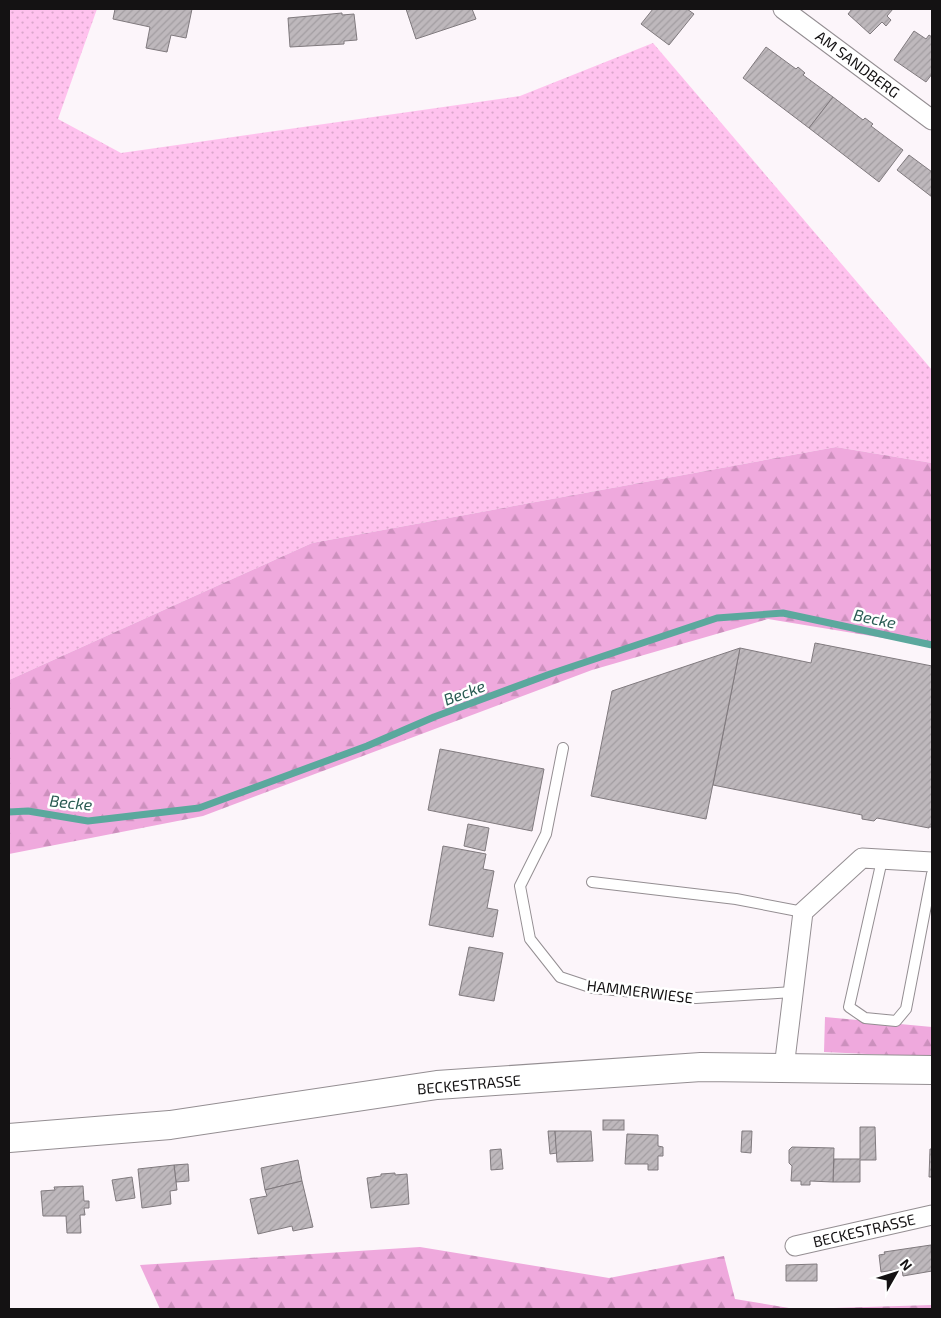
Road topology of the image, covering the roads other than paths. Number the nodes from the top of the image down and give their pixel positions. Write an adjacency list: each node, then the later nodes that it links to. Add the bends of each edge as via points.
1 (783, 9): 2 (street, AM SANDBERG)
2 (932, 120)
3 (563, 748): 9 (lane, HAMMERWIESE, via 546,834 520,886 530,939 560,977 593,988 696,998)
4 (882, 860): 5 (street); 6 (lane, via 849,1007 865,1018 896,1021 906,1009); 8 (street, via 862,858)
5 (932, 862)
6 (932, 874)
7 (592, 882): 8 (lane, via 736,899)
8 (803, 912): 9 (street)
9 (793, 992): 10 (street)
10 (784, 1068): 11 (main road, BECKESTRASSE); 12 (main road, BECKESTRASSE, via 701,1067 437,1085 170,1125)
11 (932, 1070)
12 (9, 1138)
13 (932, 1214): 14 (street, BECKESTRASSE)
14 (795, 1246)

